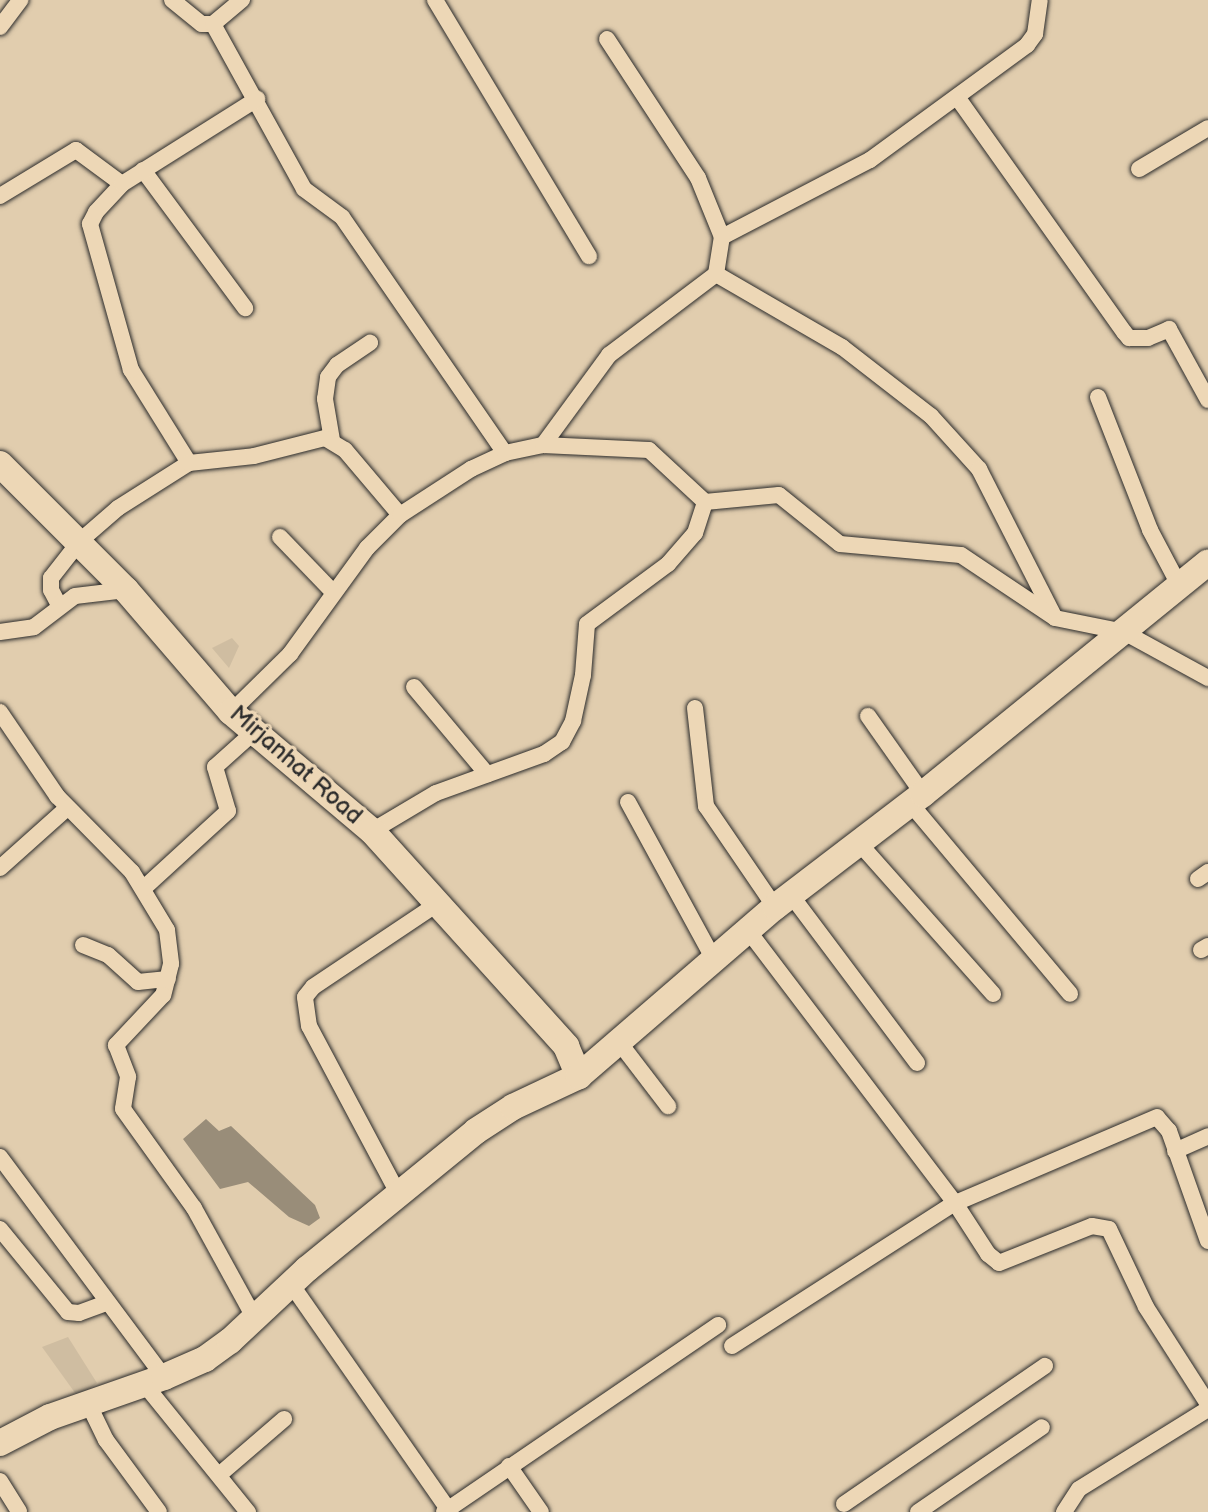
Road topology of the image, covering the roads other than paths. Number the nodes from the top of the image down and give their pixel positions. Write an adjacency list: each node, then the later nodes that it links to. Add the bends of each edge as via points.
1 (20, 0): 7 (street)
2 (172, 0): 6 (street, via 194,21)
3 (242, 0): 6 (street)
4 (435, 0): 17 (street)
5 (1040, 0): 9 (street, via 1035,34 1027,45)
6 (213, 24): 10 (street)
7 (0, 27)
8 (607, 38): 16 (street, via 698,178)
9 (957, 97): 16 (street, via 870,160); 22 (street, via 1129,338 1148,338 1169,329)
10 (257, 99): 13 (street); 25 (street, via 304,189 342,217)
11 (1208, 128): 12 (street)
12 (1139, 169)
13 (143, 170): 14 (street); 19 (street)
14 (122, 184): 15 (street, via 76,150); 26 (street, via 96,212 90,229 131,370)
15 (0, 196)
16 (722, 237): 18 (street)
17 (589, 256)
18 (716, 274): 24 (street, via 609,355); 37 (street, via 842,347 931,416 979,469)
19 (245, 308)
20 (370, 343): 23 (street, via 337,365 328,377 325,399)
21 (1098, 397): 33 (street, via 1150,530)
22 (1208, 400)
23 (332, 440): 26 (street, via 318,438 254,456); 29 (street)
24 (543, 445): 25 (street); 28 (street, via 649,450)
25 (505, 453): 29 (street)
26 (189, 463): 31 (street, via 118,508)
27 (0, 464): 31 (main road, Mirjanhat Road)
28 (705, 502): 37 (street, via 779,495 840,544 961,555); 47 (street, via 695,533 667,564 587,624 583,675 573,721 562,742 544,754)
29 (400, 515): 35 (street)
30 (280, 537): 35 (street)
31 (80, 541): 34 (main road, Mirjanhat Road); 36 (street, via 51,578)
32 (1208, 562): 33 (main road)
33 (1179, 586): 39 (main road)
34 (126, 590): 36 (street, via 75,596); 44 (main road, Mirjanhat Road)
35 (333, 592): 44 (street, via 289,654)
36 (59, 605): 38 (street, via 34,627)
37 (1055, 618): 39 (street)
38 (0, 632)
39 (1124, 632): 40 (street); 48 (main road)
40 (1208, 678)
41 (414, 687): 47 (street)
42 (695, 708): 55 (street, via 706,806)
43 (0, 712): 50 (street)
44 (231, 712): 46 (main road, Mirjanhat Road)
45 (868, 716): 48 (street)
46 (254, 732): 51 (main road, Mirjanhat Road); 54 (street, via 215,766 228,811)
47 (487, 774): 51 (street, via 415,802)
48 (917, 799): 52 (main road); 62 (street)
49 (628, 802): 59 (street)
50 (67, 808): 53 (street); 54 (street, via 95,832)
51 (372, 831): 56 (main road, Mirjanhat Road)
52 (859, 843): 55 (main road); 61 (street)
53 (0, 868)
54 (144, 888): 60 (street, via 167,930 172,951)
55 (783, 901): 57 (main road); 64 (street)
56 (437, 904): 65 (main road, Mirjanhat Road, via 566,1046); 70 (street, via 313,987 305,998 309,1026)
57 (748, 930): 59 (main road); 71 (street)
58 (83, 946): 60 (street, via 108,955 138,982)
59 (714, 960): 63 (main road)
60 (168, 979): 76 (street, via 155,1006 118,1040 117,1050 128,1077 122,1109 194,1208)
61 (993, 994)
62 (1070, 994)
63 (619, 1042): 65 (main road); 66 (street)
64 (917, 1063)
65 (579, 1076): 70 (main road, via 513,1107 476,1131)
66 (668, 1106)
67 (1208, 1136): 68 (street)
68 (1175, 1152): 71 (street, via 1166,1124 1152,1118); 73 (street)
69 (0, 1157): 75 (street)
70 (400, 1197): 74 (main road)
71 (955, 1203): 78 (street); 82 (street, via 999,1264 1092,1226 1109,1228 1146,1307)
72 (0, 1229): 75 (street, via 68,1312 79,1313)
73 (1208, 1241)
74 (291, 1284): 76 (main road); 91 (street)
75 (106, 1303): 80 (street)
76 (255, 1319): 80 (main road, via 205,1359)
77 (718, 1325): 87 (street)
78 (732, 1346)
79 (1045, 1366): 90 (street)
80 (154, 1381): 81 (main road); 88 (street)
81 (88, 1403): 86 (main road); 93 (street, via 106,1440)
82 (1208, 1404)
83 (1208, 1409): 97 (street, via 1079,1489)
84 (284, 1419): 88 (street)
85 (1042, 1427): 96 (street)
86 (0, 1443)
87 (509, 1466): 91 (street); 95 (street)
88 (219, 1475): 94 (street)
89 (0, 1481): 92 (street)
90 (845, 1504)
91 (448, 1511)
92 (19, 1512)
93 (159, 1512)
94 (248, 1512)
95 (541, 1512)
96 (918, 1512)
97 (1064, 1512)

